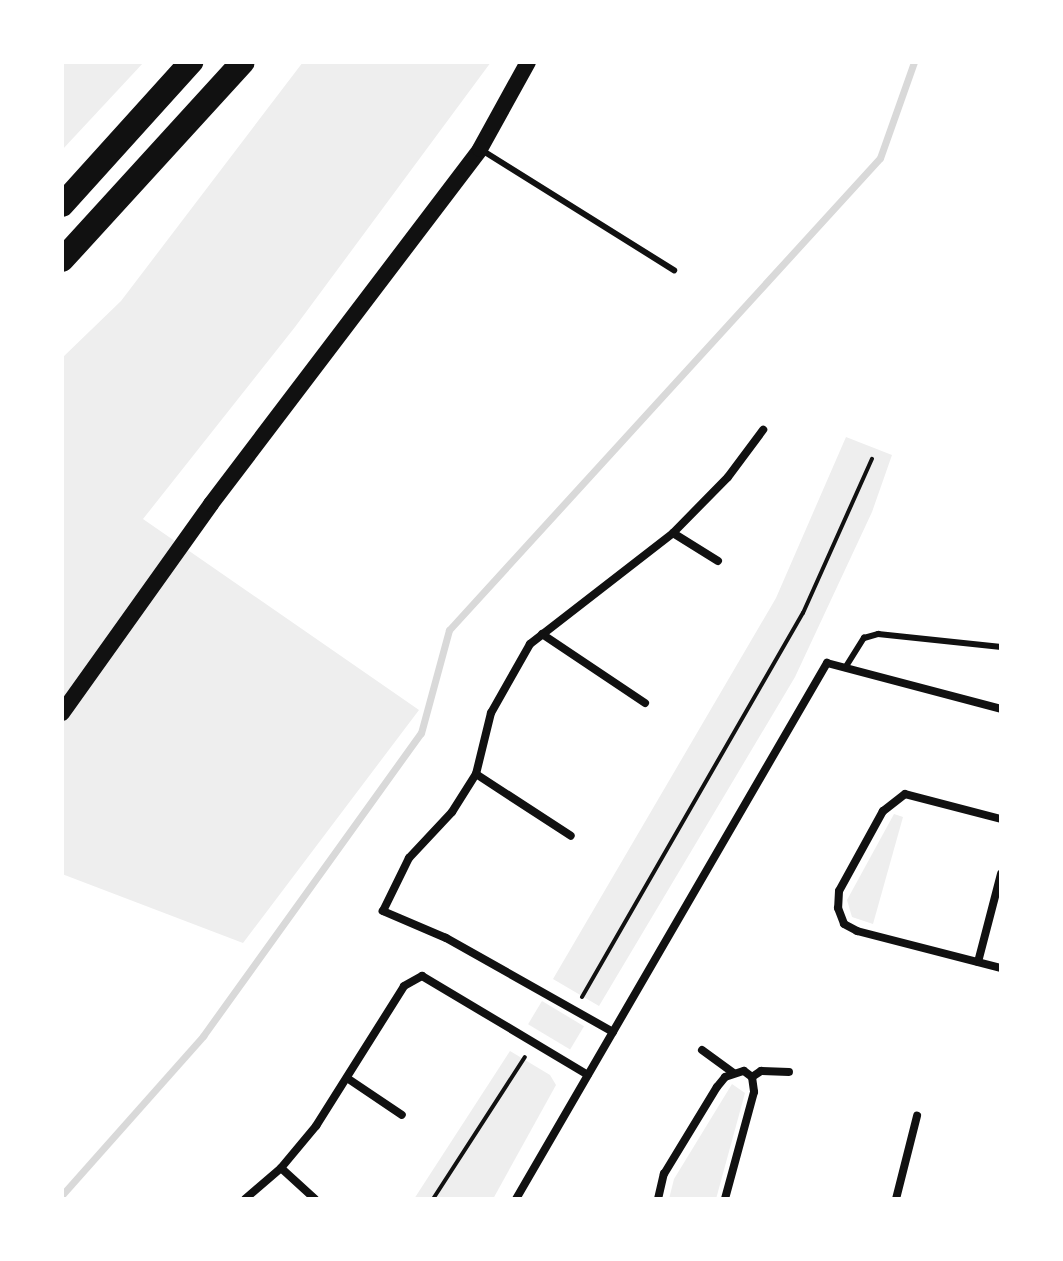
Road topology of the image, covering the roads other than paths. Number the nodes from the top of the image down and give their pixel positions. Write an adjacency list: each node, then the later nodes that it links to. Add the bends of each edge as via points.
1 (191, 62): 5 (highway)
2 (243, 62): 6 (highway)
3 (528, 62): 4 (main road)
4 (480, 149): 7 (lane); 16 (main road)
5 (62, 205)
6 (62, 260)
7 (674, 270)
8 (763, 430): 9 (street, via 728,477)
9 (673, 533): 10 (street); 11 (street)
10 (718, 561)
11 (542, 634): 14 (street); 17 (street, via 503,688)
12 (1001, 647): 13 (lane, via 878,634 864,638)
13 (845, 668): 15 (street); 23 (street, via 827,663)
14 (645, 703)
15 (1001, 709)
16 (62, 713)
17 (476, 774): 19 (street); 23 (street, via 452,812 409,858 383,911 446,938)
18 (1001, 819): 21 (street, via 905,794 883,811 839,891 844,924 857,931)
19 (571, 836)
20 (1001, 874): 21 (street)
21 (978, 962): 22 (street)
22 (1001, 968)
23 (613, 1032): 27 (street)
24 (702, 1050): 26 (street)
25 (789, 1072): 28 (street, via 761,1071)
26 (734, 1073): 28 (street); 36 (street, via 717,1087 664,1174)
27 (588, 1075): 29 (street, via 422,976 404,986); 35 (street)
28 (752, 1077): 37 (street, via 754,1092)
29 (347, 1078): 30 (street); 32 (street)
30 (402, 1115)
31 (917, 1116): 38 (street)
32 (281, 1168): 33 (street); 34 (street)
33 (245, 1199)
34 (315, 1199)
35 (516, 1199)
36 (658, 1199)
37 (725, 1199)
38 (896, 1199)

